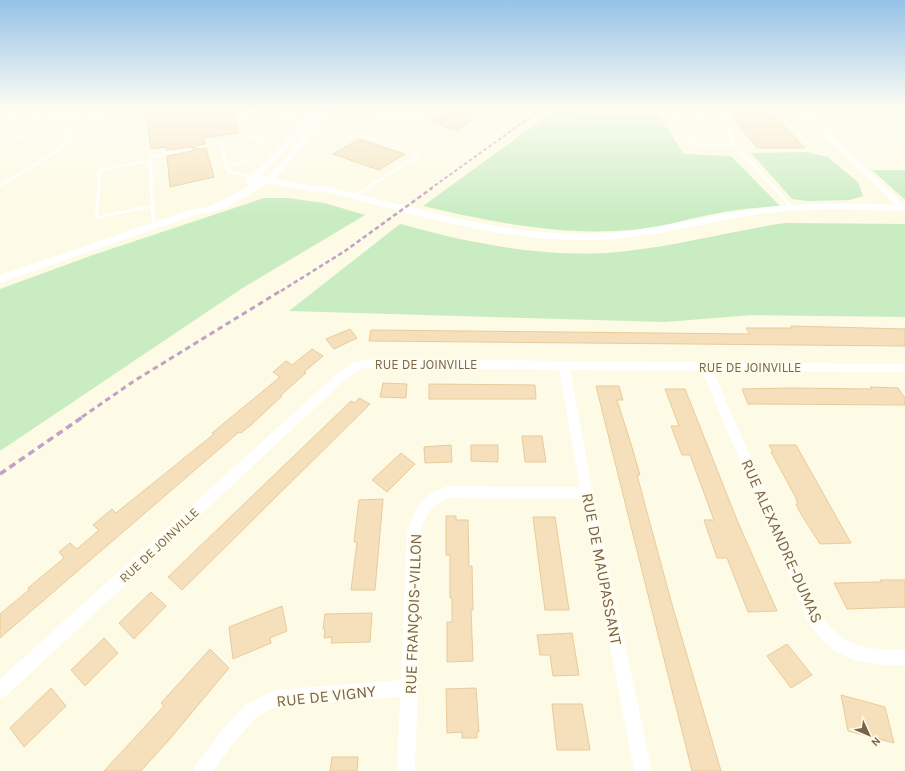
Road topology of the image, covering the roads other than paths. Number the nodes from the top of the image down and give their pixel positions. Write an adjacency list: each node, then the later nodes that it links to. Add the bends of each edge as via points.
1 (64, 144): 17 (lane, via 61,149)
2 (216, 144): 12 (lane)
3 (221, 144): 15 (lane)
4 (261, 144): 15 (lane, via 244,162)
5 (290, 144): 16 (street)
6 (298, 144): 16 (street)
7 (391, 144): 18 (lane, via 419,155)
8 (696, 144): 10 (lane)
9 (837, 144): 21 (street)
10 (720, 145): 11 (lane)
11 (733, 145): 20 (lane, via 754,164)
12 (199, 147)
13 (191, 149): 14 (lane, via 154,155)
14 (150, 161): 19 (lane); 19 (lane, via 99,170 96,218)
15 (226, 165): 16 (lane, via 231,172)
16 (264, 176): 18 (street, via 318,184 326,189); 22 (street, via 232,200 207,211 197,211)
17 (0, 186)
18 (355, 196): 20 (street, via 459,223 521,234 569,237 620,236)
19 (153, 206): 22 (lane)
20 (792, 208): 21 (street)
21 (904, 208)
22 (154, 226): 23 (street)
23 (0, 279)
24 (564, 366): 25 (street, RUE DE JOINVILLE); 27 (street, RUE DE MAUPASSANT); 30 (street, RUE DE JOINVILLE, via 373,363 358,365 341,377)
25 (706, 367): 26 (street, RUE DE JOINVILLE); 28 (street, RUE ALEXANDRE-DUMAS, via 814,620 840,647 858,655)
26 (905, 368)
27 (587, 493): 29 (street, RUE FRANÇOIS-VILLON, via 448,492 435,496 426,504 414,532); 33 (street, RUE DE MAUPASSANT)
28 (905, 657)
29 (410, 688): 31 (street, RUE DE VIGNY, via 276,698 251,711 228,736); 32 (street, RUE FRANÇOIS-VILLON)
30 (0, 690)
31 (202, 771)
32 (406, 771)
33 (643, 771)

